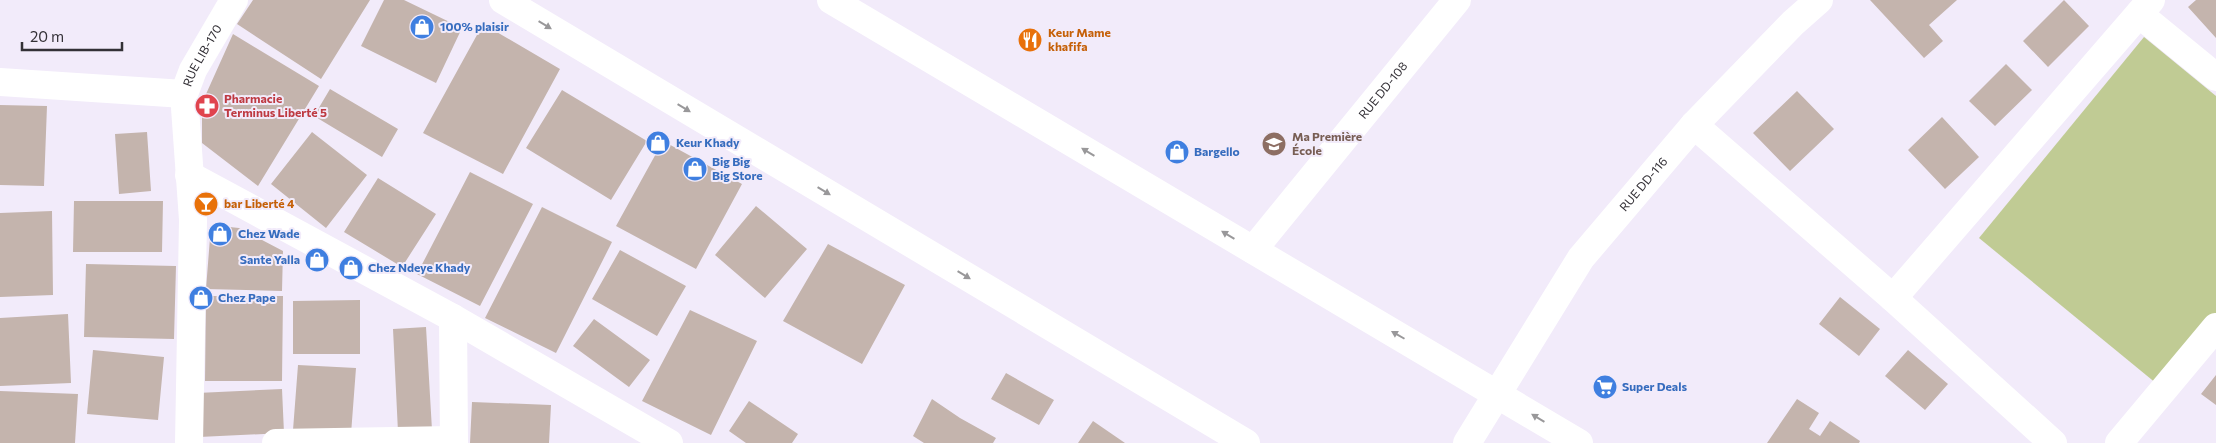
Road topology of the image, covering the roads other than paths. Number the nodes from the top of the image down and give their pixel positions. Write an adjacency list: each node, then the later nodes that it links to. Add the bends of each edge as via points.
1 (234, 0): 9 (street, RUE LIB-170, via 193,70)
2 (503, 0): 21 (street, one-way to 21)
3 (831, 0): 12 (street, one-way to 3)
4 (1457, 0): 12 (street, RUE DD-108)
5 (1819, 0): 10 (street, RUE DD-116)
6 (2145, 7): 7 (street); 13 (street)
7 (2216, 77)
8 (0, 82): 9 (street)
9 (184, 94): 11 (street, RUE LIB-170)
10 (1694, 125): 13 (street); 16 (street, RUE DD-116, via 1581,258)
11 (189, 175): 14 (street); 18 (street, RUE LIB-170, via 193,220)
12 (1253, 250): 16 (street, one-way to 12)
13 (1893, 298): 24 (street)
14 (453, 318): 17 (street); 20 (street)
15 (2216, 326): 25 (street)
16 (1496, 393): 22 (street, RUE DD-116); 23 (street, one-way to 16)
17 (453, 441): 19 (street)
18 (188, 443)
19 (276, 443)
20 (669, 443)
21 (1246, 443)
22 (1467, 443)
23 (1579, 443)
24 (2053, 443)
25 (2119, 443)

